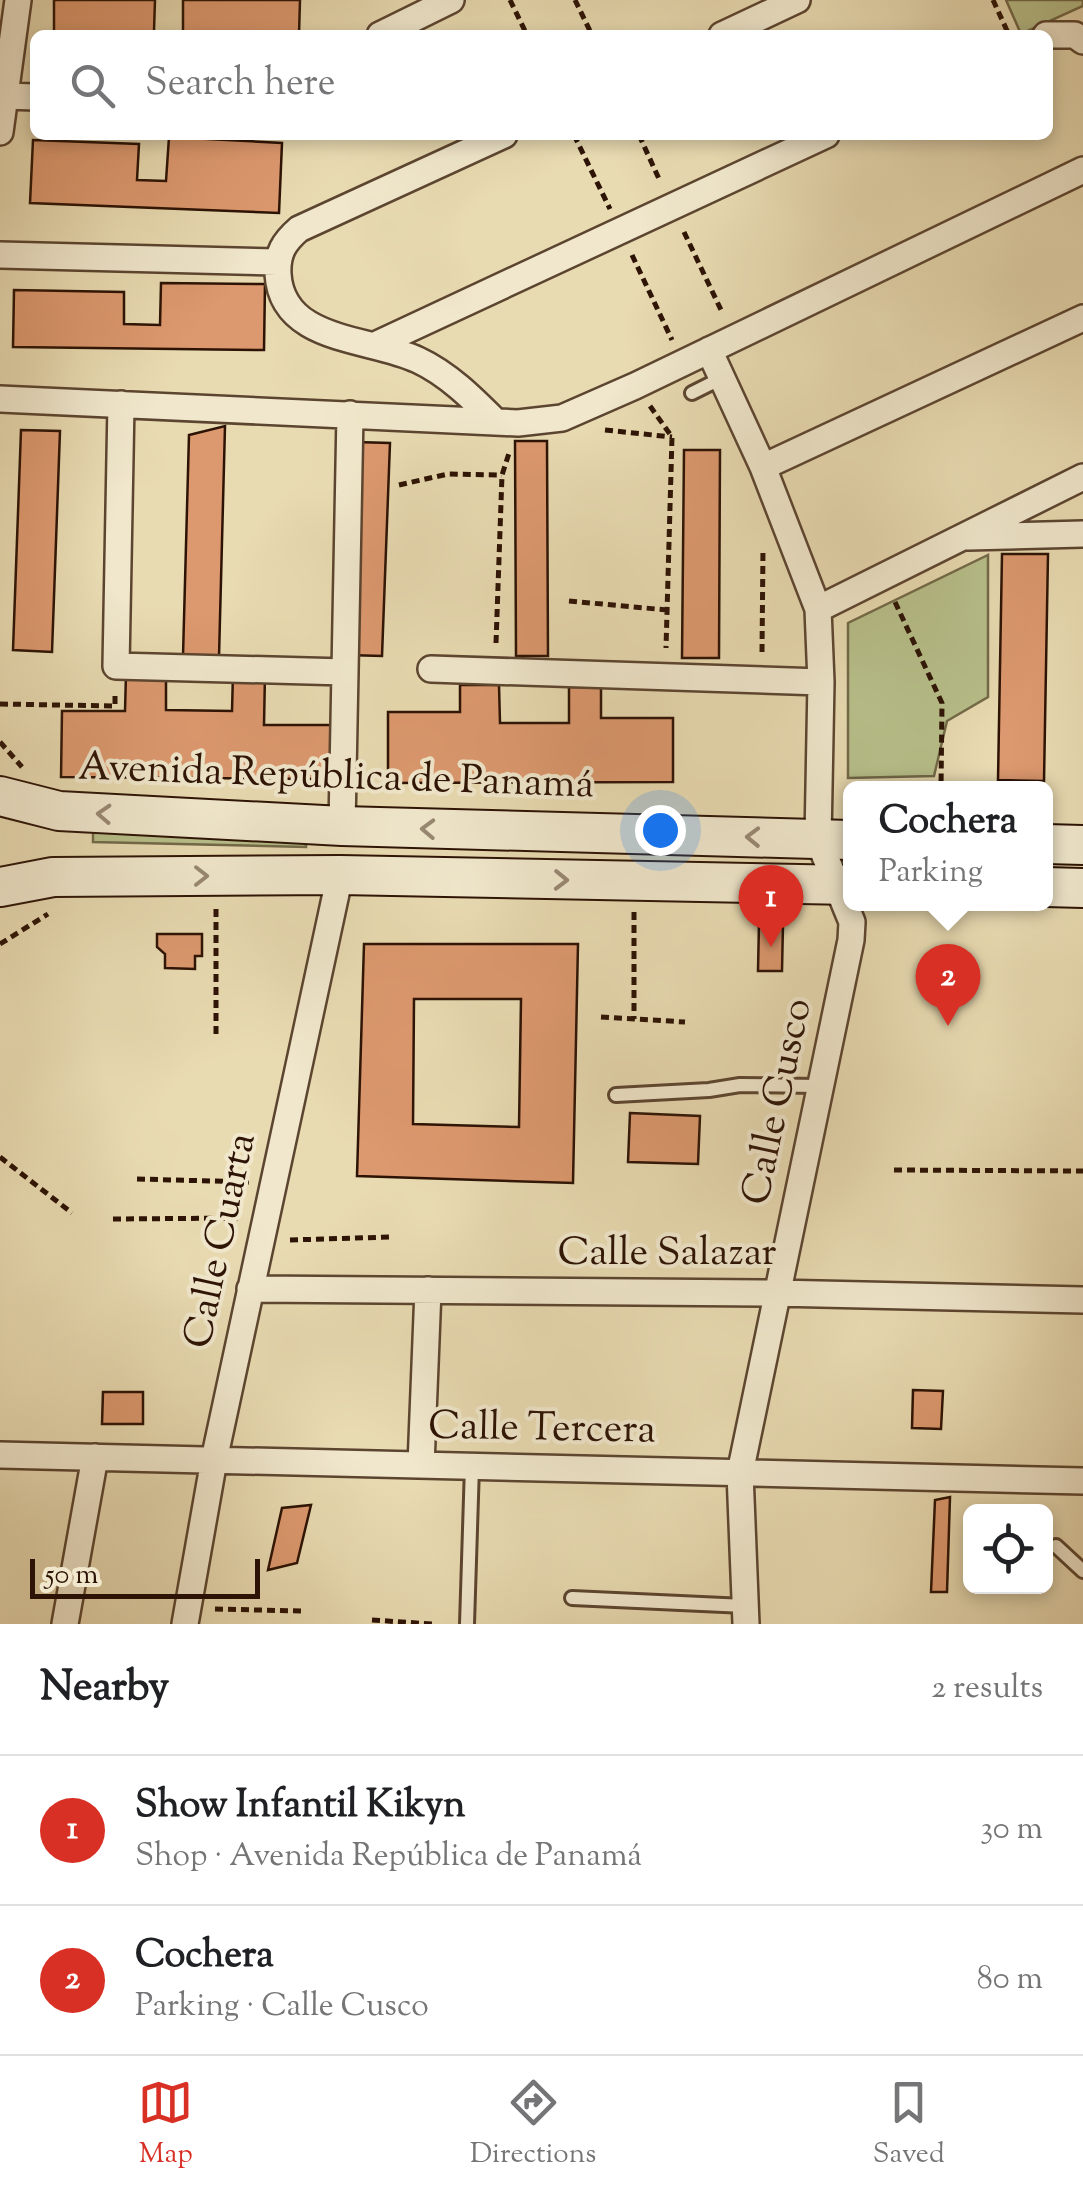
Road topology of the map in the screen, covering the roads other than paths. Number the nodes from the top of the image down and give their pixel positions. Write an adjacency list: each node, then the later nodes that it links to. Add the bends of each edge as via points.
1 (18, 0): 8 (street)
2 (451, 0): 4 (street)
3 (796, 0): 5 (street)
4 (390, 30)
5 (733, 30)
6 (1053, 35): 7 (street)
7 (1083, 42)
8 (6, 96): 9 (street); 10 (street)
9 (30, 97)
10 (0, 132)
11 (493, 140): 15 (street, via 299,228 284,242)
12 (816, 140): 17 (street)
13 (1083, 170): 18 (street)
14 (0, 255): 15 (street)
15 (278, 262): 17 (street, via 287,308 309,326)
16 (1083, 318): 25 (street)
17 (375, 345): 24 (street, via 418,360)
18 (710, 350): 19 (street); 24 (street, via 562,418)
19 (722, 378): 20 (lane); 25 (street)
20 (692, 393)
21 (0, 399): 22 (street)
22 (121, 404): 23 (street); 31 (street, via 116,666)
23 (350, 414): 24 (street); 31 (street)
24 (507, 422)
25 (763, 467): 29 (street)
26 (1083, 477): 28 (street)
27 (1083, 534): 28 (street)
28 (959, 538): 29 (street)
29 (818, 609): 32 (street)
30 (431, 669): 32 (street)
31 (345, 672): 34 (street)
32 (821, 682): 35 (street)
33 (0, 796): 34 (main road, Avenida República de Panamá, one-way to 33, via 59,811)
34 (342, 826): 35 (main road, Avenida República de Panamá, one-way to 34)
35 (834, 839): 39 (street, Calle Cusco)
36 (1053, 844): 37 (main road)
37 (1083, 845)
38 (340, 875): 40 (main road, one-way to 40); 41 (main road, one-way to 38, via 54,877); 47 (street, Calle Cuarta)
39 (843, 880)
40 (843, 885)
41 (0, 887)
42 (1053, 887): 43 (main road)
43 (1083, 888)
44 (850, 911): 45 (street, Calle Cusco, via 852,940)
45 (820, 1086): 46 (lane); 49 (street, Calle Cusco)
46 (616, 1095)
47 (250, 1289): 48 (street, Calle Salazar); 53 (street, Calle Cuarta)
48 (428, 1290): 49 (street, Calle Salazar); 54 (street)
49 (776, 1292): 50 (street, Calle Salazar); 56 (street, Calle Cusco)
50 (1083, 1300)
51 (0, 1455): 52 (street, Calle Tercera)
52 (96, 1457): 53 (street, Calle Tercera); 63 (street)
53 (214, 1460): 54 (street, Calle Tercera); 62 (street, Calle Cuarta)
54 (421, 1465): 55 (street, Calle Tercera)
55 (472, 1466): 56 (street, Calle Tercera); 64 (lane)
56 (740, 1472): 57 (street, Calle Tercera); 61 (street, Calle Cusco)
57 (1083, 1481)
58 (1056, 1546): 59 (lane)
59 (1083, 1571)
60 (572, 1598): 61 (lane)
61 (745, 1615)
62 (186, 1616)
63 (65, 1624)
64 (468, 1624)

